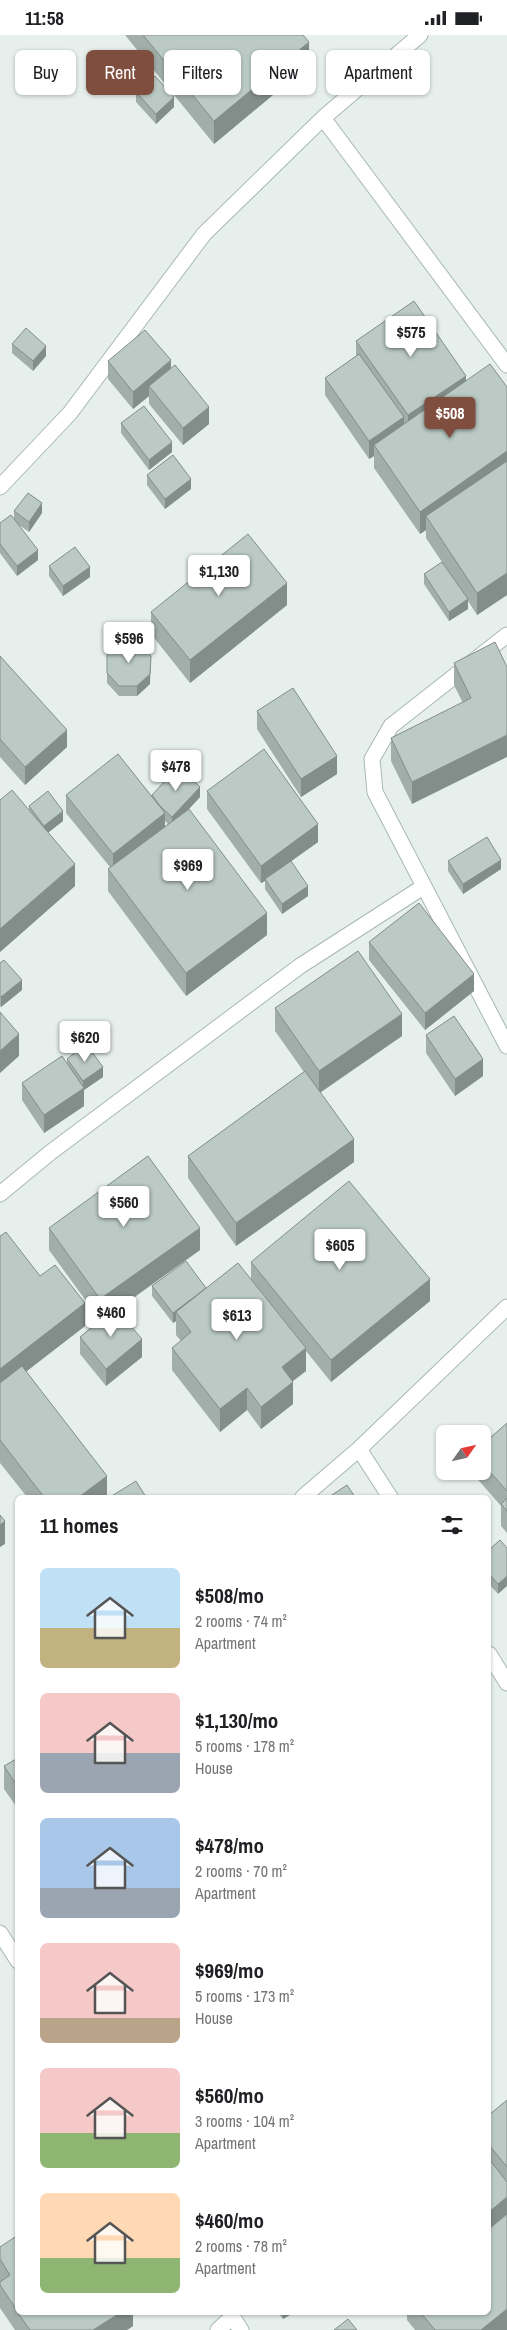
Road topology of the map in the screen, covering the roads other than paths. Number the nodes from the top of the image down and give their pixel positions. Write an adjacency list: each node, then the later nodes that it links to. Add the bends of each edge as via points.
1 (420, 35): 2 (street)
2 (323, 118): 3 (street); 4 (street, via 204,234 70,413)
3 (507, 365)
4 (0, 487)
5 (507, 635): 6 (street, via 391,726 372,759 375,792)
6 (423, 887): 7 (street); 8 (street, via 300,966 51,1152)
7 (507, 1046)
8 (0, 1194)
9 (507, 1307): 10 (street)
10 (359, 1449): 11 (street); 12 (street)
11 (305, 1495)
12 (389, 1495)
13 (491, 1657): 14 (street)
14 (507, 1683)
15 (0, 1933): 16 (street)
16 (5, 1951): 17 (street)
17 (15, 1959)
18 (231, 2315): 19 (street); 20 (street)
19 (218, 2330)
20 (241, 2330)

